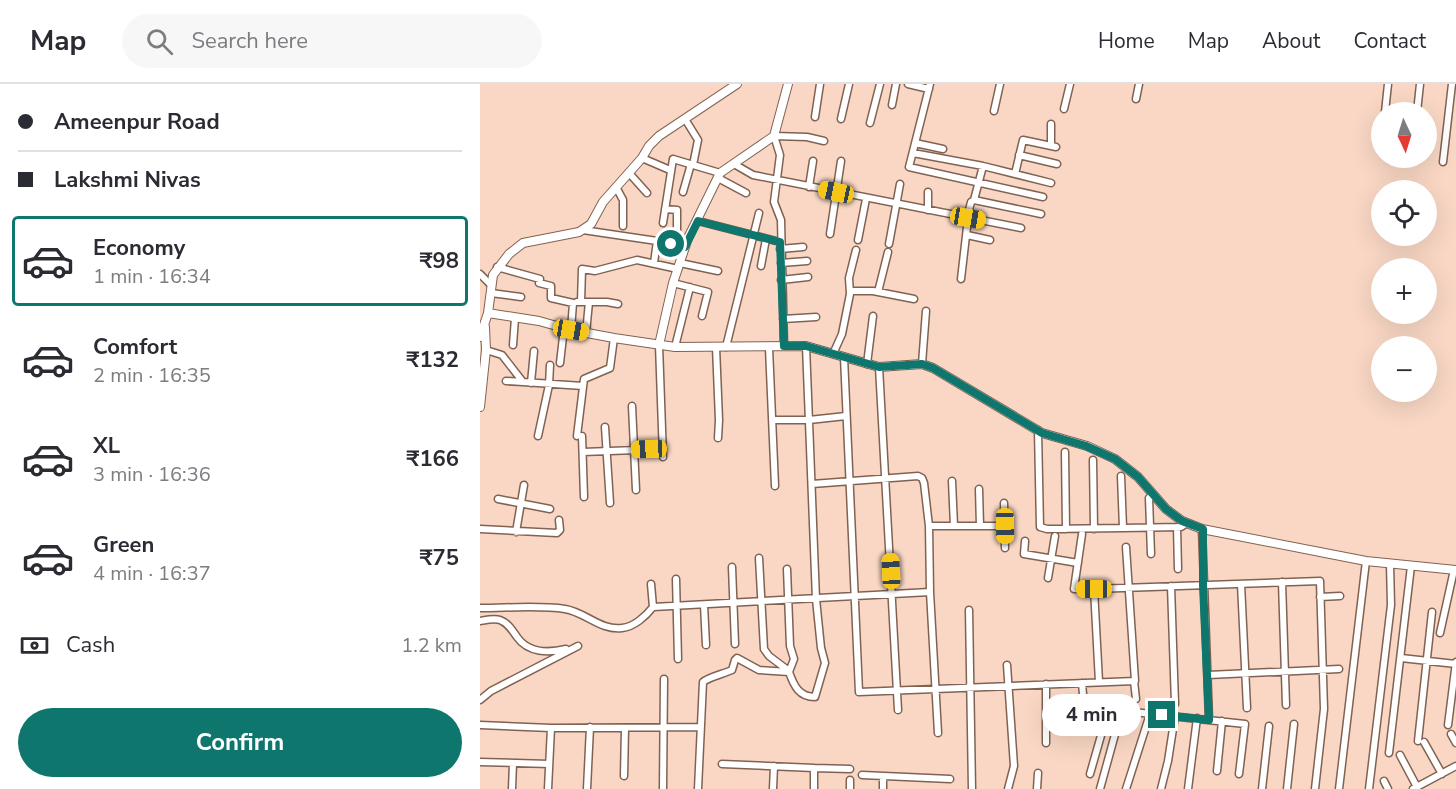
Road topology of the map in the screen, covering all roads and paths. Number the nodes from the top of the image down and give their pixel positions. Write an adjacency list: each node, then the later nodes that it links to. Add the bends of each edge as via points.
1 (737, 84): 22 (street)
2 (788, 84): 26 (street)
3 (820, 84): 21 (street)
4 (849, 84): 23 (street)
5 (879, 84): 24 (street)
6 (896, 84): 18 (street)
7 (908, 84): 14 (street)
8 (1000, 84): 20 (street)
9 (1070, 84): 19 (street)
10 (1139, 84): 15 (street)
11 (1388, 84): 16 (street)
12 (1420, 84): 17 (street)
13 (1452, 84): 35 (street)
14 (930, 87): 28 (street)
15 (1136, 99)
16 (1386, 102)
17 (1418, 102)
18 (892, 105)
19 (1064, 109)
20 (994, 111)
21 (815, 117)
22 (685, 119): 32 (street, via 649,146); 38 (street, via 698,140)
23 (841, 119)
24 (870, 123)
25 (1052, 124): 31 (street, via 1053,146 1023,140)
26 (774, 136): 27 (street); 36 (street); 44 (street, via 780,155)
27 (825, 141)
28 (915, 143): 29 (street); 30 (street)
29 (943, 149)
30 (913, 153): 39 (street); 45 (street, via 909,167)
31 (1019, 155): 37 (street); 42 (street)
32 (642, 158): 40 (street); 41 (street)
33 (813, 160): 48 (street)
34 (841, 161): 51 (street)
35 (1443, 162)
36 (734, 164): 43 (street); 44 (street, via 753,175)
37 (1057, 164)
38 (692, 165): 40 (street, via 673,159); 43 (street); 50 (street)
39 (982, 166): 42 (street); 45 (street)
40 (670, 170): 59 (street)
41 (629, 173): 49 (street); 53 (street)
42 (1015, 174): 46 (street)
43 (719, 175): 54 (street); 64 (street)
44 (778, 180): 48 (street); 78 (street, via 774,202 781,220)
45 (979, 182): 55 (street); 57 (street)
46 (1051, 183)
47 (900, 184): 58 (street)
48 (809, 186): 51 (street)
49 (616, 188): 66 (street, via 623,200); 68 (street)
50 (683, 192)
51 (836, 192): 56 (street); 70 (street)
52 (928, 192): 60 (street)
53 (647, 193)
54 (746, 193)
55 (1043, 197)
56 (866, 199): 58 (street); 74 (street)
57 (974, 200): 62 (street); 63 (street)
58 (896, 204): 60 (street); 77 (street)
59 (665, 209): 65 (street); 69 (street, via 677,210)
60 (928, 210): 63 (street)
61 (759, 213): 72 (street)
62 (1041, 214)
63 (968, 218): 67 (street); 71 (street)
64 (698, 221): 72 (street); 79 (street)
65 (663, 223)
66 (623, 226)
67 (1022, 228)
68 (583, 230): 76 (street); 88 (street, via 523,243)
69 (677, 234)
70 (830, 234)
71 (967, 235): 75 (street); 92 (street)
72 (754, 236): 73 (street); 122 (street)
73 (766, 239): 78 (street); 87 (street)
74 (858, 240)
75 (990, 240)
76 (657, 241): 79 (street); 84 (street)
77 (889, 244)
78 (780, 245): 80 (street); 85 (street)
79 (685, 247): 86 (street)
80 (803, 247)
81 (856, 250): 97 (street)
82 (888, 252): 98 (street)
83 (807, 261): 85 (street)
84 (654, 263): 86 (street); 101 (street, via 637,260 595,271 582,269)
85 (781, 263): 93 (street)
86 (679, 266): 89 (street); 94 (street)
87 (761, 266)
88 (497, 267): 96 (street); 101 (street, via 540,279 539,282 551,286 550,298)
89 (718, 271)
90 (480, 274): 96 (street)
91 (808, 277): 93 (street)
92 (961, 279)
93 (781, 280): 110 (street)
94 (673, 283): 95 (street); 117 (street)
95 (690, 287): 106 (street, via 708,291); 120 (street)
96 (491, 289): 99 (street); 105 (street)
97 (850, 291): 98 (street); 126 (street, via 842,334)
98 (878, 292): 100 (street)
99 (521, 297)
100 (914, 299)
101 (577, 302): 102 (street); 112 (street)
102 (589, 302): 103 (street); 113 (street)
103 (618, 304)
104 (926, 311): 130 (street)
105 (488, 313): 109 (street); 111 (street)
106 (702, 316)
107 (816, 316): 110 (street)
108 (873, 316): 129 (street)
109 (515, 318): 112 (street); 116 (street)
110 (783, 319): 118 (street)
111 (485, 323): 114 (street); 124 (street)
112 (568, 329): 113 (street); 128 (street)
113 (586, 333): 115 (street)
114 (480, 337)
115 (614, 338): 117 (street); 136 (street, via 610,368 584,379)
116 (513, 345)
117 (658, 345): 120 (street); 146 (street)
118 (784, 346): 119 (street); 123 (street)
119 (806, 346): 126 (street); 141 (street)
120 (675, 347): 121 (street)
121 (716, 347): 122 (street); 145 (street)
122 (726, 347): 123 (street)
123 (769, 348): 140 (street)
124 (486, 350): 134 (street, via 502,355); 138 (street)
125 (534, 351): 134 (street)
126 (833, 354): 127 (street)
127 (844, 357): 129 (street); 139 (street)
128 (560, 363)
129 (867, 364): 132 (street)
130 (922, 364): 132 (street); 143 (street)
131 (550, 365): 135 (street)
132 (879, 367): 154 (street)
133 (506, 381): 134 (street)
134 (527, 383): 135 (street)
135 (549, 385): 136 (street); 144 (street)
136 (583, 387): 149 (street, via 579,436)
137 (632, 406): 147 (street)
138 (480, 407)
139 (846, 416): 141 (street); 155 (street)
140 (772, 420): 141 (street); 159 (street)
141 (809, 420): 157 (street)
142 (605, 427): 148 (street)
143 (1038, 430): 170 (street, via 1115,459 1138,477 1166,509); 179 (street, via 1040,528)
144 (538, 436)
145 (718, 438)
146 (663, 449): 147 (street); 151 (street)
147 (635, 450): 148 (street); 161 (street)
148 (607, 451): 149 (street); 165 (street)
149 (583, 452): 162 (street)
150 (1065, 452): 179 (street)
151 (663, 457)
152 (1093, 459): 180 (street)
153 (1121, 476): 176 (street)
154 (886, 479): 155 (street); 171 (street, via 922,477); 209 (street)
155 (849, 481): 157 (street); 210 (street)
156 (952, 481): 172 (street)
157 (812, 484): 213 (street)
158 (524, 485): 167 (street)
159 (775, 486)
160 (979, 489): 173 (street)
161 (636, 490)
162 (584, 497)
163 (1149, 498): 177 (street)
164 (498, 499): 167 (street)
165 (610, 503)
166 (1005, 503): 174 (street)
167 (521, 504): 168 (street); 182 (street)
168 (550, 509)
169 (559, 520): 182 (street, via 557,533)
170 (1187, 523): 175 (street); 181 (street)
171 (929, 526): 172 (street); 208 (street)
172 (954, 526): 173 (street)
173 (980, 526): 174 (street)
174 (1005, 526): 187 (street)
175 (1177, 527): 177 (street); 197 (street)
176 (1123, 528): 177 (street); 180 (street)
177 (1149, 528): 188 (street)
178 (480, 529): 182 (street)
179 (1066, 529): 180 (street)
180 (1094, 529)
181 (1203, 529): 191 (street); 204 (street)
182 (516, 532)
183 (1082, 534): 192 (street)
184 (1055, 536): 190 (street)
185 (1025, 541): 190 (street, via 1024,554)
186 (1126, 547): 206 (street)
187 (1005, 548)
188 (1151, 554)
189 (759, 558): 215 (street)
190 (1051, 558): 192 (street); 199 (street)
191 (1366, 561): 193 (street); 316 (street)
192 (1078, 563): 207 (street, via 1074,589)
193 (1390, 564): 194 (street); 317 (street, via 1391,605)
194 (1411, 566): 198 (street); 227 (street)
195 (732, 567): 216 (street)
196 (787, 569): 214 (street)
197 (1178, 569)
198 (1455, 570): 224 (street)
199 (1048, 578)
200 (676, 579): 218 (street)
201 (1282, 582): 203 (street); 211 (street, via 1320,581); 234 (street)
202 (651, 584): 219 (street)
203 (1241, 584): 204 (street); 236 (street)
204 (1203, 585): 205 (street); 237 (street)
205 (1171, 586): 206 (street); 249 (street)
206 (1128, 588): 207 (street); 239 (street)
207 (1094, 589): 240 (street)
208 (930, 592): 209 (street); 245 (street)
209 (892, 594): 210 (street); 246 (street)
210 (855, 596): 213 (street); 246 (street, via 859,692)
211 (1320, 597): 212 (street); 232 (street)
212 (1340, 597)
213 (816, 599): 214 (street); 235 (street, via 825,663 815,697 798,692)
214 (789, 601): 215 (street); 235 (street, via 794,659)
215 (761, 602): 216 (street); 235 (street, via 764,649)
216 (733, 603): 217 (street); 225 (street)
217 (704, 605): 218 (street); 226 (street)
218 (677, 606): 219 (street); 228 (street)
219 (653, 607): 220 (street, via 637,622 623,628 600,625 562,609)
220 (480, 608)
221 (969, 610): 244 (street)
222 (1432, 612): 229 (street)
223 (480, 621): 248 (street, via 499,620 519,640 541,652 578,646)
224 (1440, 633)
225 (735, 644)
226 (706, 645)
227 (1401, 658): 229 (street); 275 (street)
228 (678, 659)
229 (1427, 660): 230 (street); 289 (street, via 1421,742)
230 (1456, 663): 262 (street)
231 (1007, 665): 243 (street)
232 (1323, 669): 233 (street); 234 (street); 315 (street, via 1324,710)
233 (1339, 669)
234 (1285, 671): 236 (street); 250 (street)
235 (789, 672): 265 (street, via 759,670 736,659 732,670 703,682)
236 (1244, 673): 237 (street); 251 (street)
237 (1208, 675): 258 (street)
238 (664, 679): 264 (street)
239 (1134, 681): 240 (street); 247 (street)
240 (1099, 682): 241 (street)
241 (1082, 683): 242 (street); 270 (street, via 1084,717 1089,725)
242 (1046, 684): 243 (street); 273 (street)
243 (1008, 685): 244 (street); 307 (street, via 1014,766)
244 (971, 687): 245 (street); 306 (street)
245 (934, 688): 246 (street); 271 (street)
246 (897, 690): 253 (street)
247 (1136, 699)
248 (480, 700)
249 (1175, 704)
250 (1286, 705)
251 (1247, 708)
252 (1122, 709): 270 (street)
253 (898, 710)
254 (1133, 712): 255 (street)
255 (1150, 714): 256 (street); 310 (street)
256 (1174, 716): 257 (street); 311 (street)
257 (1197, 718): 258 (street); 312 (street)
258 (1209, 720): 259 (street)
259 (1222, 721): 285 (street); 288 (street, via 1245,724)
260 (1294, 724): 314 (street)
261 (480, 725): 266 (street)
262 (1448, 725)
263 (1269, 726): 313 (street)
264 (664, 727): 265 (street); 268 (street); 300 (street)
265 (700, 727): 301 (street)
266 (550, 728): 267 (street); 279 (street)
267 (590, 728): 268 (street); 299 (street)
268 (625, 728): 291 (street)
269 (1103, 730): 287 (street)
270 (1115, 732): 309 (street)
271 (938, 733)
272 (1451, 734): 274 (street)
273 (1046, 743)
274 (1456, 743)
275 (1389, 753)
276 (1400, 755): 296 (street)
277 (480, 762): 278 (street)
278 (513, 763): 279 (street); 297 (street)
279 (549, 764): 298 (street)
280 (722, 764): 281 (street)
281 (774, 766): 283 (street); 302 (street)
282 (1456, 766): 289 (street)
283 (814, 768): 284 (street); 303 (street)
284 (850, 769)
285 (1217, 771)
286 (1038, 773): 308 (street)
287 (1090, 774)
288 (1239, 774)
289 (1442, 774): 296 (street)
290 (862, 775): 292 (street)
291 (624, 776)
292 (883, 776): 293 (street); 305 (street)
293 (950, 779)
294 (850, 780): 304 (street)
295 (1384, 781): 318 (street)
296 (1415, 788)
297 (512, 789)
298 (548, 789)
299 (587, 789)
300 (663, 789)
301 (698, 789)
302 (773, 789)
303 (814, 789)
304 (850, 789)
305 (883, 789)
306 (972, 789)
307 (1008, 789)
308 (1037, 789)
309 (1100, 789)
310 (1126, 789)
311 (1161, 789)
312 (1188, 789)
313 (1263, 789)
314 (1287, 789)
315 (1315, 789)
316 (1340, 789)
317 (1369, 789)
318 (1388, 789)

